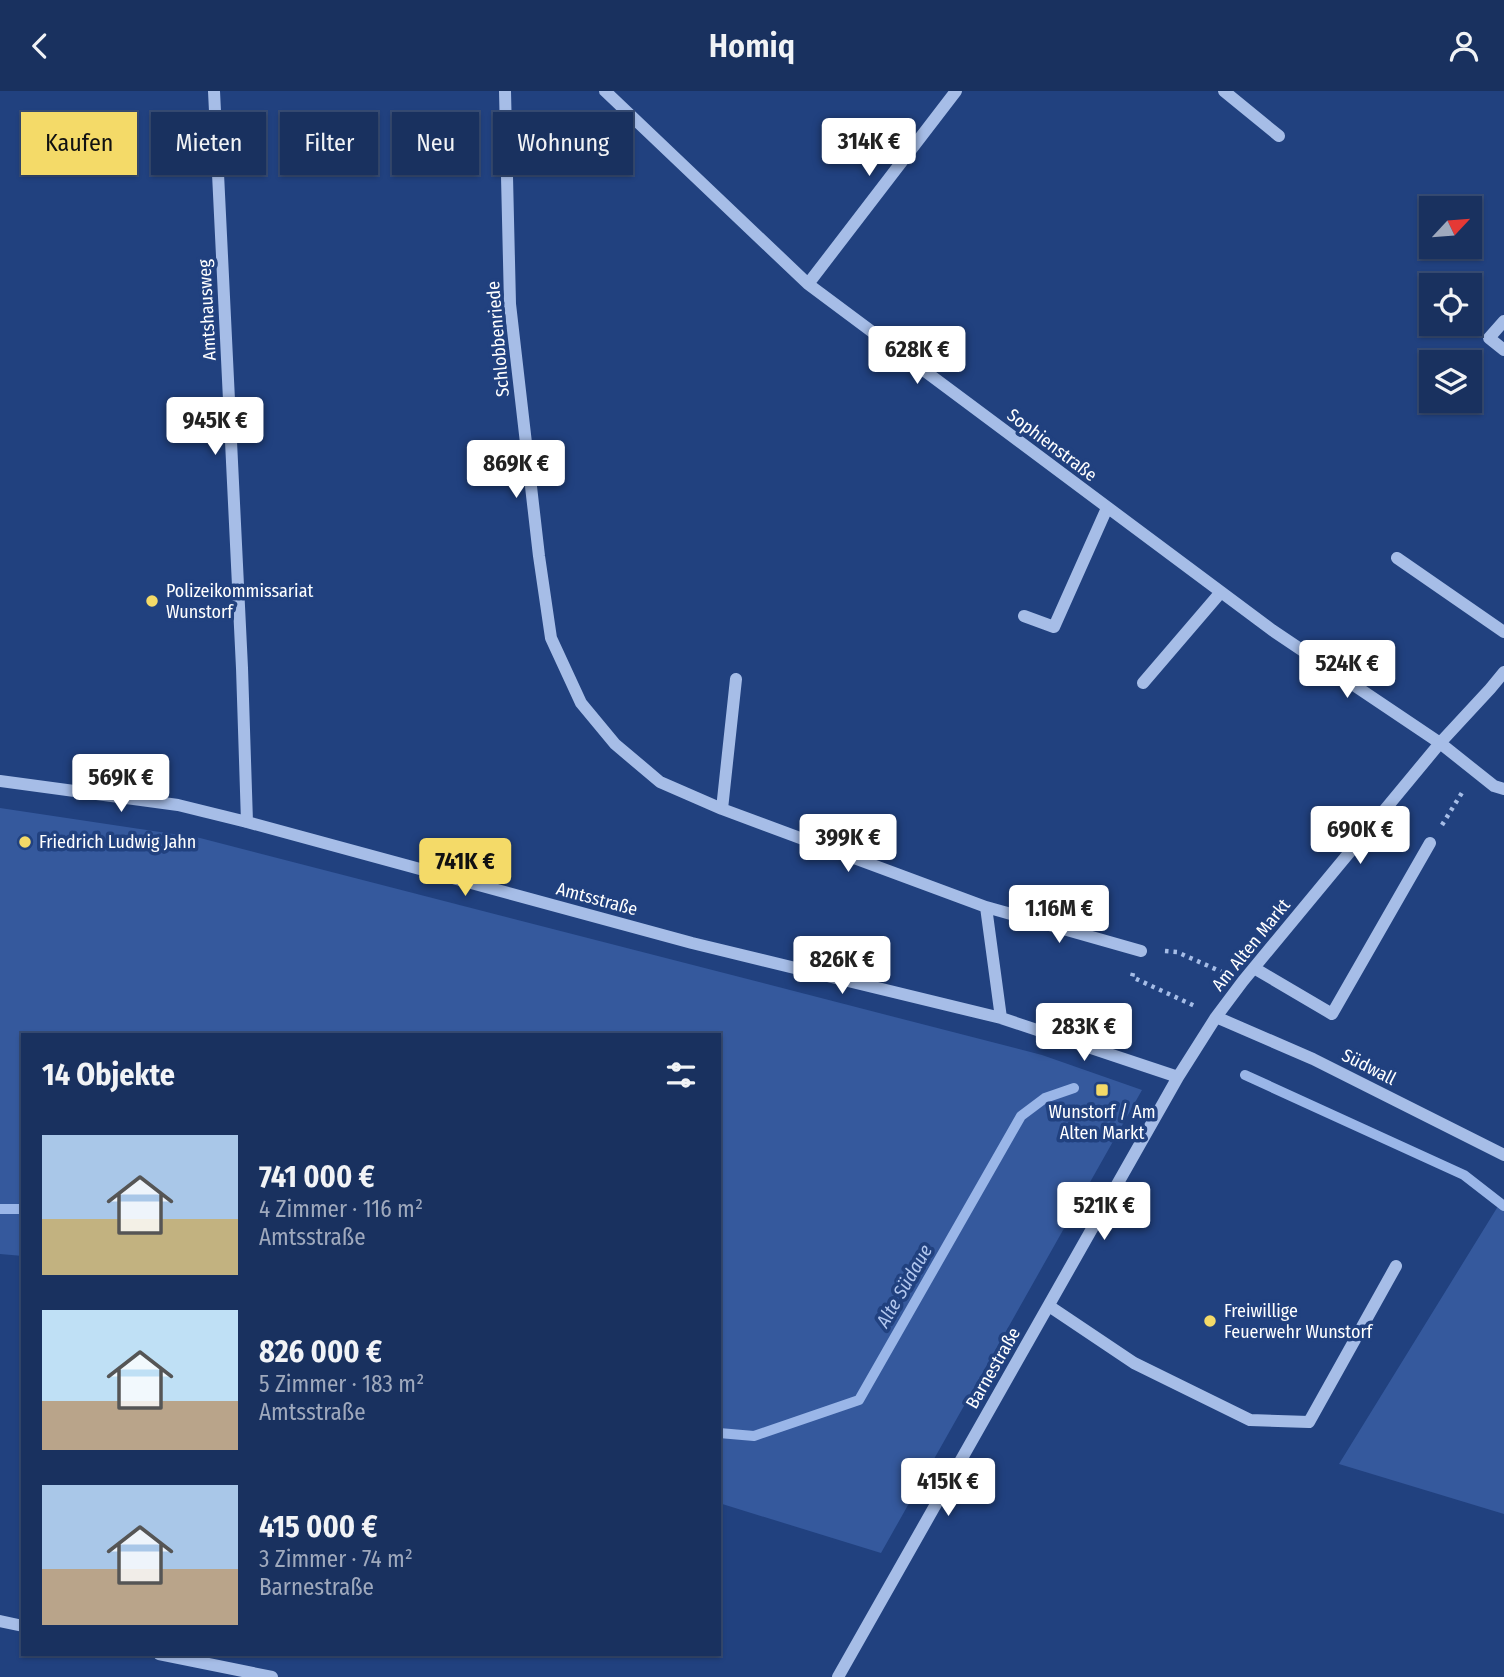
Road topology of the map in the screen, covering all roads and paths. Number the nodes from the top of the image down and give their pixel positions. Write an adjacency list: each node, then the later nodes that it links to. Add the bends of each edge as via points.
1 (214, 91): 23 (street, Amtshausweg)
2 (505, 91): 22 (street, Schlobbenriede, via 510,304 551,638 580,703 615,744 660,782)
3 (956, 91): 7 (street)
4 (1224, 91): 6 (street)
5 (614, 94): 7 (street, Sophienstraße)
6 (1279, 136)
7 (808, 284): 10 (street, Sophienstraße)
8 (1504, 321): 9 (street, via 1489,338)
9 (1504, 350)
10 (1107, 508): 12 (street, Sophienstraße); 13 (street, via 1054,627)
11 (1397, 558): 14 (street)
12 (1221, 592): 17 (street); 18 (street, Sophienstraße)
13 (1024, 616)
14 (1504, 632)
15 (1504, 672): 18 (street, Am Alten Markt)
16 (736, 679): 22 (street)
17 (1143, 683)
18 (1440, 743): 19 (street); 27 (street, Am Alten Markt)
19 (1475, 773): 21 (street); 24 (path)
20 (0, 781): 23 (street, Amtsstraße, via 178,805)
21 (1504, 789)
22 (722, 809): 25 (street, Schlobbenriede)
23 (247, 822): 30 (street, Amtsstraße, via 692,943)
24 (1430, 843): 27 (street, via 1332,1014)
25 (986, 907): 26 (street, Schlobbenriede); 30 (street)
26 (1141, 951): 28 (path, via 1177,952); 29 (path, via 1132,977)
27 (1254, 968): 28 (street, Am Alten Markt)
28 (1243, 981): 29 (street, Am Alten Markt)
29 (1216, 1017): 31 (street, Am Alten Markt); 32 (street, Südwall, via 1313,1059)
30 (1001, 1018): 31 (street, Amtsstraße)
31 (1178, 1077): 34 (street, Barnestraße)
32 (1504, 1155)
33 (1396, 1266): 34 (street, via 1309,1422 1250,1420 1134,1363)
34 (1049, 1306): 40 (street, Barnestraße)
35 (0, 1621): 36 (street)
36 (21, 1626)
37 (167, 1656): 38 (street)
38 (239, 1674): 39 (street)
39 (272, 1677)
40 (838, 1677)

